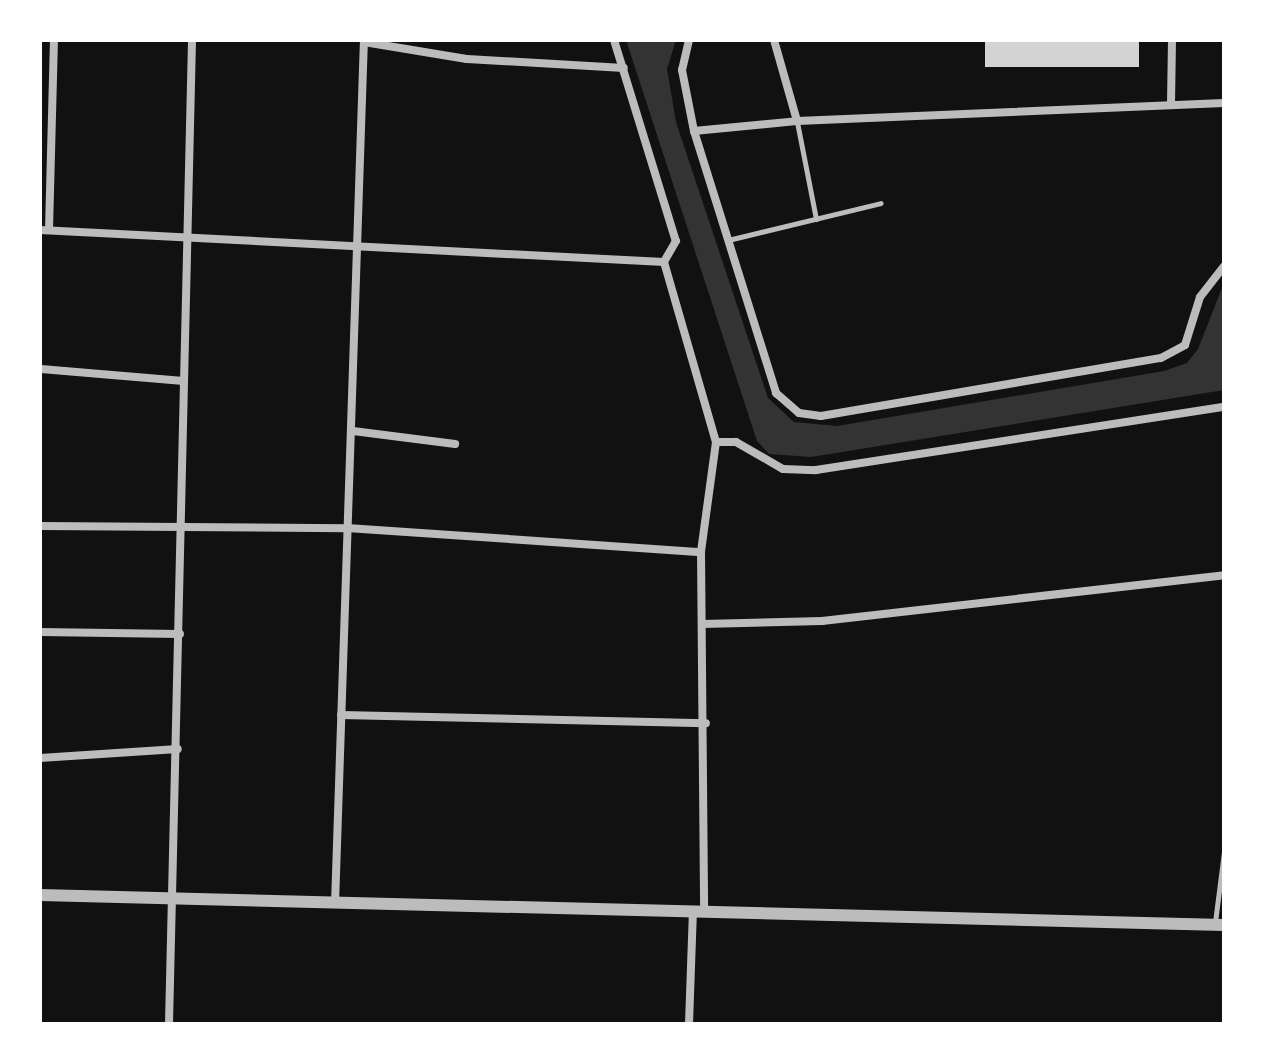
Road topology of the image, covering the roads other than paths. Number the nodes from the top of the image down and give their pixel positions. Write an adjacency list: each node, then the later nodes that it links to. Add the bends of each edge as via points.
1 (54, 40): 15 (street)
2 (192, 40): 16 (street)
3 (614, 40): 8 (street)
4 (689, 40): 12 (street, via 682,70)
5 (774, 40): 11 (street)
6 (1172, 40): 10 (street)
7 (364, 41): 8 (street, via 467,59); 18 (street)
8 (624, 68): 19 (street, via 676,241)
9 (1224, 103): 10 (street)
10 (1171, 104): 11 (street)
11 (797, 121): 12 (street); 14 (lane)
12 (694, 131): 17 (street)
13 (881, 203): 14 (lane)
14 (816, 219): 17 (lane)
15 (44, 230): 16 (street)
16 (188, 234): 18 (street); 22 (street)
17 (728, 240): 20 (street, via 776,393 789,408 811,416 1161,358 1185,345 1200,297)
18 (356, 244): 19 (street); 24 (street)
19 (664, 262): 25 (street)
20 (1224, 266)
21 (41, 369): 22 (street)
22 (183, 381): 27 (street)
23 (1224, 407): 25 (street, via 816,470 783,469 736,442)
24 (353, 431): 26 (street); 29 (street)
25 (716, 442): 30 (street)
26 (455, 444)
27 (182, 524): 28 (street); 29 (street); 34 (street)
28 (40, 526)
29 (347, 528): 30 (street); 35 (street)
30 (701, 552): 32 (street)
31 (1224, 575): 32 (street, via 822,621)
32 (702, 624): 36 (street)
33 (40, 632): 34 (street)
34 (180, 634): 37 (street)
35 (341, 715): 36 (street); 42 (street)
36 (706, 723): 43 (street)
37 (178, 749): 38 (street); 41 (street)
38 (40, 758)
39 (1224, 852): 44 (lane)
40 (40, 895): 41 (street)
41 (175, 898): 42 (street); 45 (street)
42 (335, 904): 43 (street)
43 (698, 912): 44 (street); 46 (street)
44 (1219, 925)
45 (169, 1024)
46 (689, 1024)

